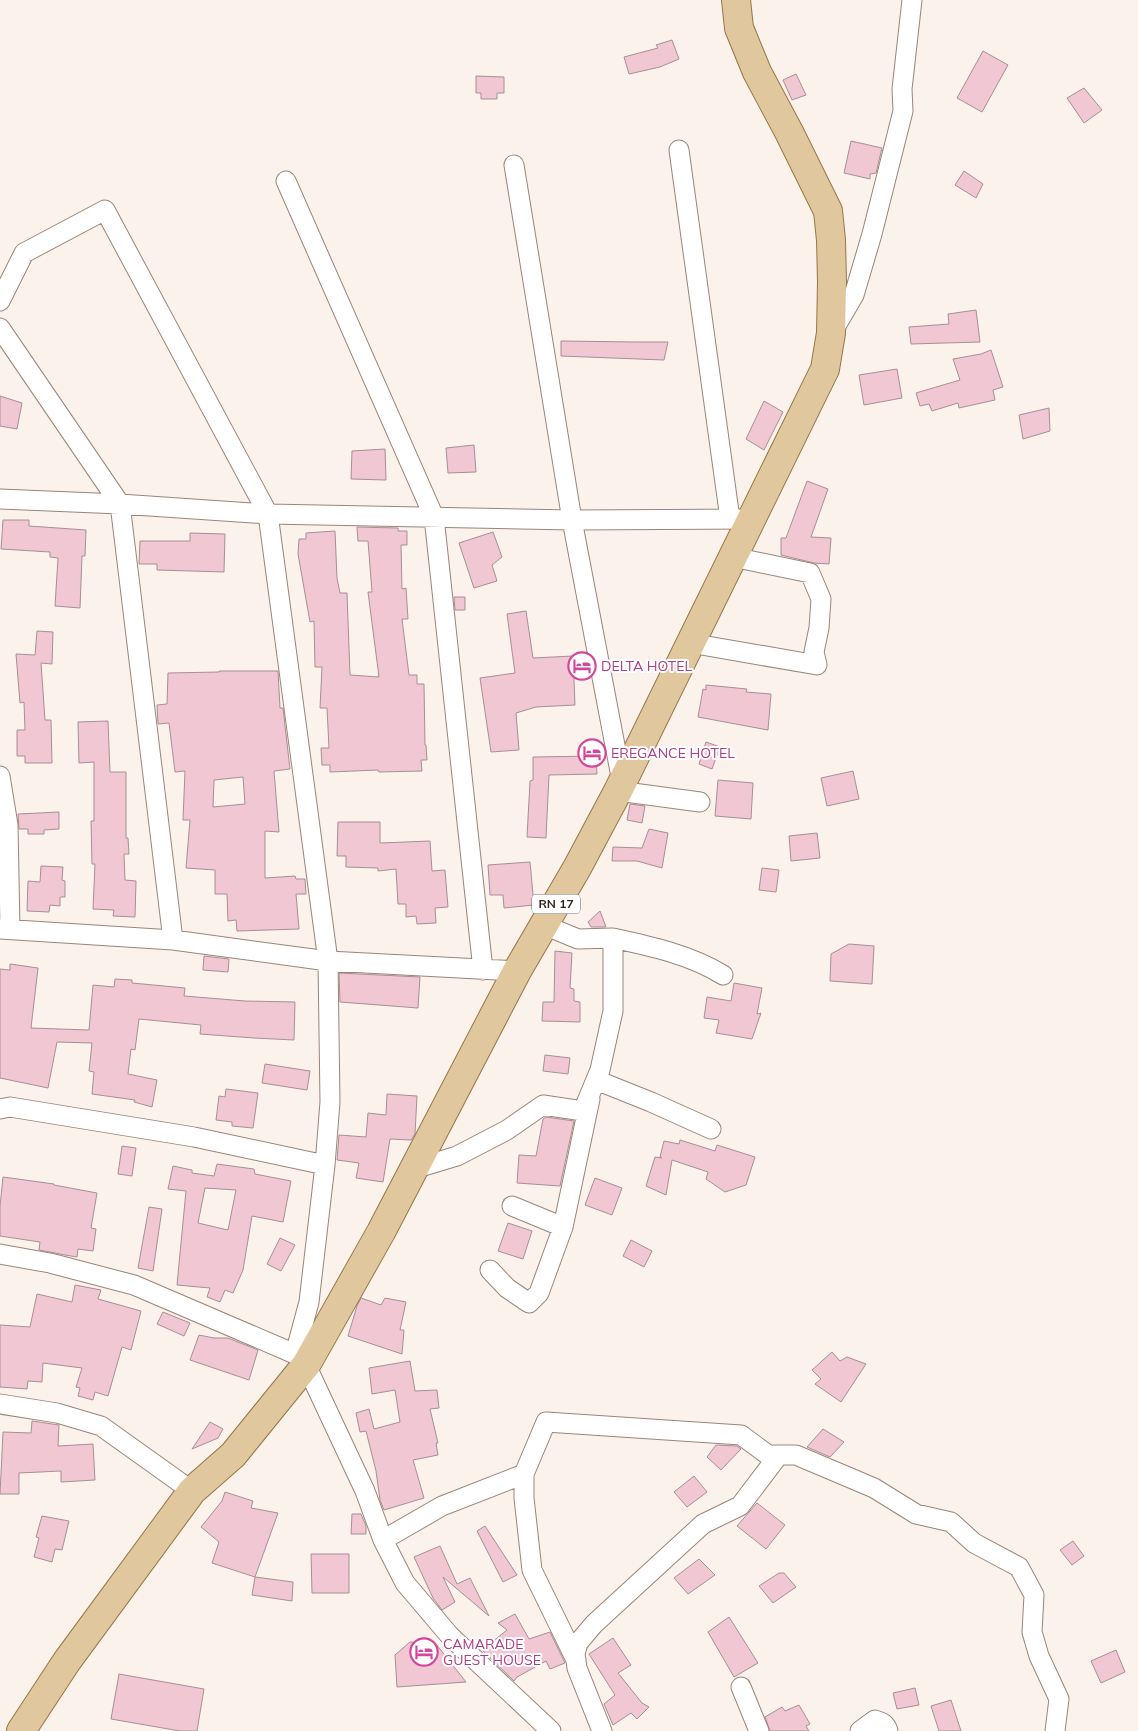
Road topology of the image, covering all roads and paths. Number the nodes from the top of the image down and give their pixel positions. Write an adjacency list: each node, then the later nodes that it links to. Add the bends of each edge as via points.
1 (736, 0): 8 (main road, RN 17, via 739,28 757,72 828,210)
2 (912, 0): 8 (street, via 902,89 903,111 854,295)
3 (679, 150): 13 (street)
4 (514, 165): 14 (street)
5 (286, 181): 12 (street)
6 (0, 301): 11 (street, via 24,253 105,210)
7 (0, 328): 10 (street)
8 (831, 334): 13 (main road, RN 17, via 825,369)
9 (0, 499): 10 (street)
10 (120, 504): 11 (street); 23 (street)
11 (268, 514): 12 (street); 24 (street)
12 (434, 517): 14 (street); 25 (street)
13 (741, 519): 14 (street); 15 (main road, RN 17)
14 (572, 520): 18 (street)
15 (732, 557): 16 (main road, RN 17); 16 (street, via 810,573 821,598 814,652 817,665)
16 (690, 643): 18 (main road, RN 17)
17 (0, 776): 21 (street, via 8,826)
18 (620, 787): 19 (street); 20 (main road, RN 17)
19 (700, 802)
20 (544, 925): 22 (street, via 578,939); 26 (main road, RN 17)
21 (5, 929): 23 (street)
22 (613, 938): 27 (street, via 656,947); 28 (street, via 613,1011)
23 (173, 940): 24 (street)
24 (328, 962): 25 (street); 31 (street, via 330,1102)
25 (483, 970): 26 (street)
26 (517, 971): 32 (main road, RN 17)
27 (723, 975)
28 (594, 1085): 30 (street, via 651,1102); 32 (street, via 583,1110 543,1105 508,1130 456,1156); 34 (street)
29 (0, 1109): 31 (street, via 10,1106 194,1137)
30 (711, 1129)
31 (325, 1165): 37 (street)
32 (414, 1168): 37 (main road, RN 17, via 381,1232)
33 (512, 1206): 34 (street)
34 (563, 1227): 36 (street, via 539,1294 529,1303 507,1288)
35 (0, 1254): 37 (street, via 50,1263 134,1285)
36 (490, 1270)
37 (301, 1359): 41 (main road, RN 17, via 233,1455); 42 (street, via 364,1491)
38 (0, 1404): 41 (street, via 57,1413 101,1426)
39 (768, 1456): 40 (street, via 741,1435 546,1422); 43 (street, via 775,1460 740,1506 703,1524 594,1624 578,1643); 51 (street, via 796,1455 874,1488 916,1514 951,1522 974,1543 1019,1567 1034,1595 1032,1632 1039,1656 1059,1699)
40 (524, 1474): 42 (street, via 442,1506); 43 (street, via 532,1570)
41 (192, 1491): 45 (main road, RN 17, via 67,1662)
42 (383, 1540): 46 (street, via 405,1583 450,1636)
43 (576, 1660): 47 (street)
44 (741, 1688): 48 (street)
45 (21, 1731)
46 (551, 1731)
47 (602, 1731)
48 (759, 1731)
49 (860, 1731): 50 (street, via 875,1720 882,1722)
50 (888, 1731)
51 (1055, 1731)

